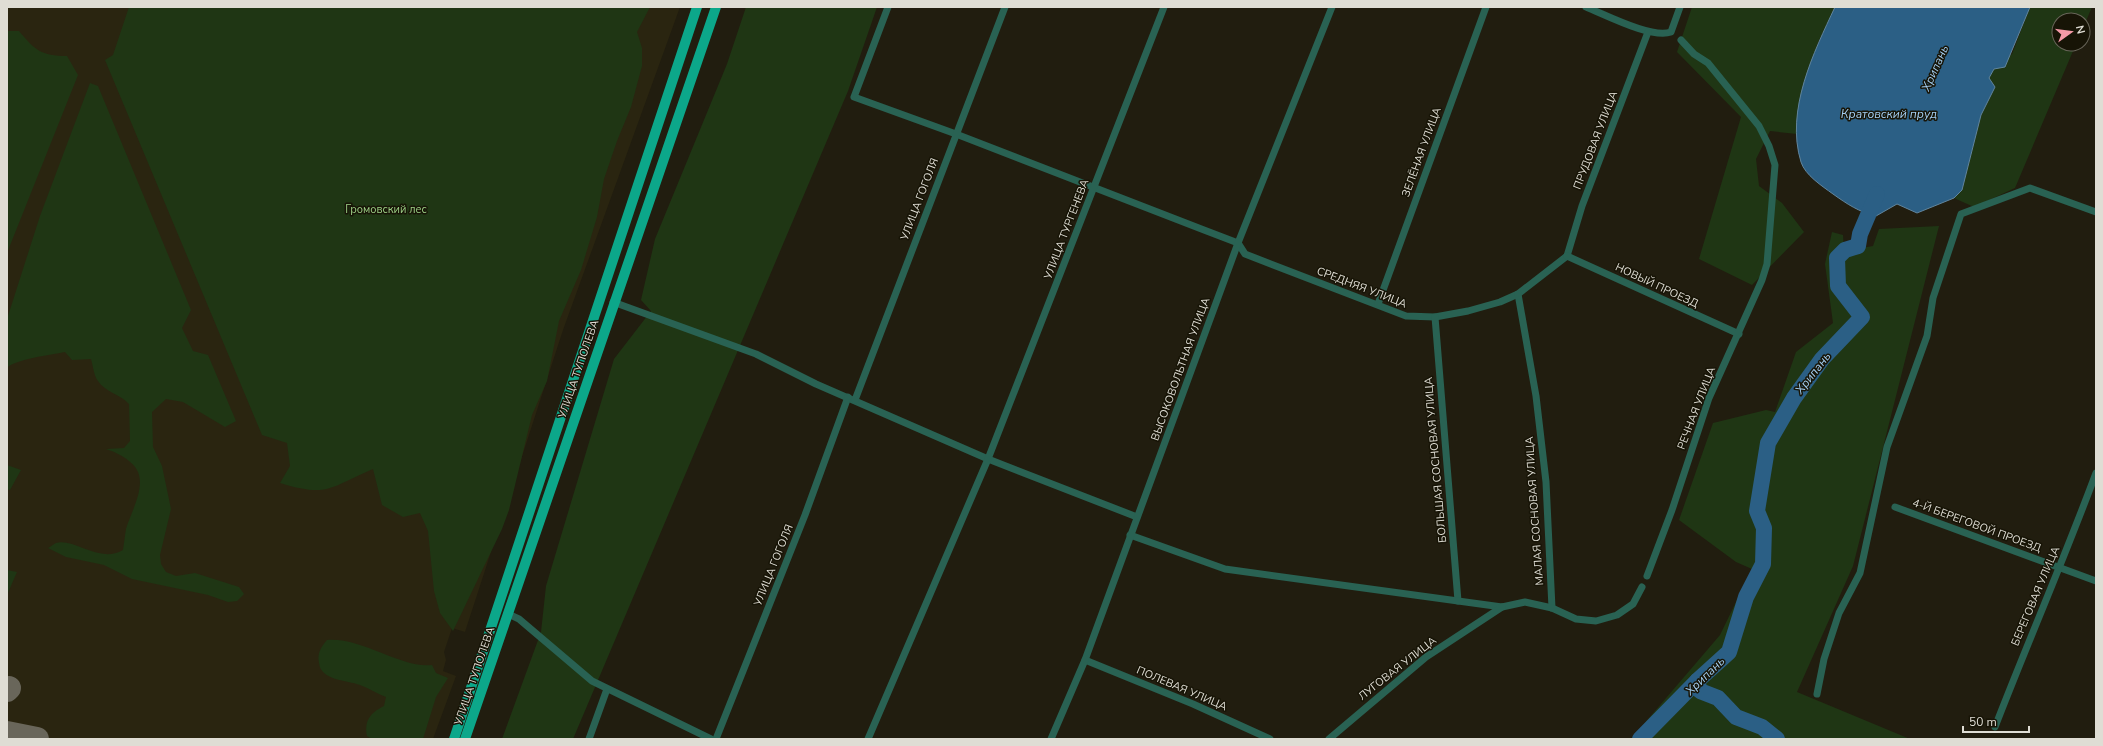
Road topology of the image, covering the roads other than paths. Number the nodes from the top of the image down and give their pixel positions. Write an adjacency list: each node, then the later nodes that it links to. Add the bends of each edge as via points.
1 (697, 7): 40 (main road, УЛИЦА ТУПОЛЕВА)
2 (716, 7): 18 (main road, УЛИЦА ТУПОЛЕВА)
3 (888, 7): 12 (street, via 854,97)
4 (1005, 7): 12 (street, УЛИЦА ГОГОЛЯ)
5 (1164, 7): 13 (street, УЛИЦА ТУРГЕНЕВА)
6 (1332, 7): 15 (street, ВЫСОКОВОЛЬТНАЯ УЛИЦА)
7 (1486, 7): 19 (street, ЗЕЛЁНАЯ УЛИЦА)
8 (1586, 7): 10 (street)
9 (1680, 7): 10 (street, via 1671,32)
10 (1648, 32): 16 (street, ПРУДОВАЯ УЛИЦА, via 1582,206)
11 (1681, 40): 21 (street, РЕЧНАЯ УЛИЦА, via 1694,54 1708,63 1759,126 1775,165 1767,264)
12 (956, 134): 13 (street); 22 (street, УЛИЦА ГОГОЛЯ)
13 (1094, 188): 15 (street); 23 (street, УЛИЦА ТУРГЕНЕВА)
14 (2096, 212): 38 (street, via 2030,188 1961,214 1933,298 1927,336 1887,447 1860,573 1839,613 1824,659)
15 (1238, 243): 19 (street, СРЕДНЯЯ УЛИЦА, via 1245,254); 26 (street, ВЫСОКОВОЛЬТНАЯ УЛИЦА)
16 (1567, 256): 17 (street, СРЕДНЯЯ УЛИЦА); 21 (street, НОВЫЙ ПРОЕЗД)
17 (1518, 294): 20 (street, СРЕДНЯЯ УЛИЦА, via 1468,311); 34 (street, МАЛАЯ СОСНОВАЯ УЛИЦА, via 1536,396 1544,467)
18 (613, 302): 22 (street, via 756,354); 35 (main road, УЛИЦА ТУПОЛЕВА)
19 (1378, 304): 20 (street, СРЕДНЯЯ УЛИЦА, via 1406,316)
20 (1434, 317): 32 (street, БОЛЬШАЯ СОСНОВАЯ УЛИЦА)
21 (1739, 334): 29 (street, РЕЧНАЯ УЛИЦА, via 1709,398)
22 (851, 399): 23 (street); 44 (street, УЛИЦА ГОГОЛЯ)
23 (988, 458): 26 (street); 45 (street, УЛИЦА ТУРГЕНЕВА)
24 (2096, 473): 28 (street, БЕРЕГОВАЯ УЛИЦА)
25 (1895, 507): 28 (street, 4-Й БЕРЕГОВОЙ ПРОЕЗД)
26 (1137, 517): 27 (street, ВЫСОКОВОЛЬТНАЯ УЛИЦА)
27 (1130, 535): 32 (street, via 1225,569); 36 (street, ВЫСОКОВОЛЬТНАЯ УЛИЦА)
28 (2059, 567): 30 (street, 4-Й БЕРЕГОВОЙ ПРОЕЗД); 39 (street, БЕРЕГОВАЯ УЛИЦА)
29 (1647, 576)
30 (2096, 581)
31 (1642, 587): 34 (street, via 1633,604 1617,615 1596,621 1576,619)
32 (1458, 601): 33 (street)
33 (1502, 606): 34 (street, via 1525,602); 48 (street, ЛУГОВАЯ УЛИЦА, via 1426,657)
34 (1552, 608)
35 (508, 614): 37 (street, via 518,619 592,681); 41 (main road, УЛИЦА ТУПОЛЕВА)
36 (1085, 660): 46 (street, ВЫСОКОВОЛЬТНАЯ УЛИЦА); 47 (street, ПОЛЕВАЯ УЛИЦА)
37 (607, 689): 42 (street); 43 (street)
38 (1817, 694)
39 (1995, 727)
40 (454, 739)
41 (465, 739)
42 (589, 739)
43 (711, 739)
44 (716, 739)
45 (868, 739)
46 (1051, 739)
47 (1270, 739)
48 (1329, 739)

